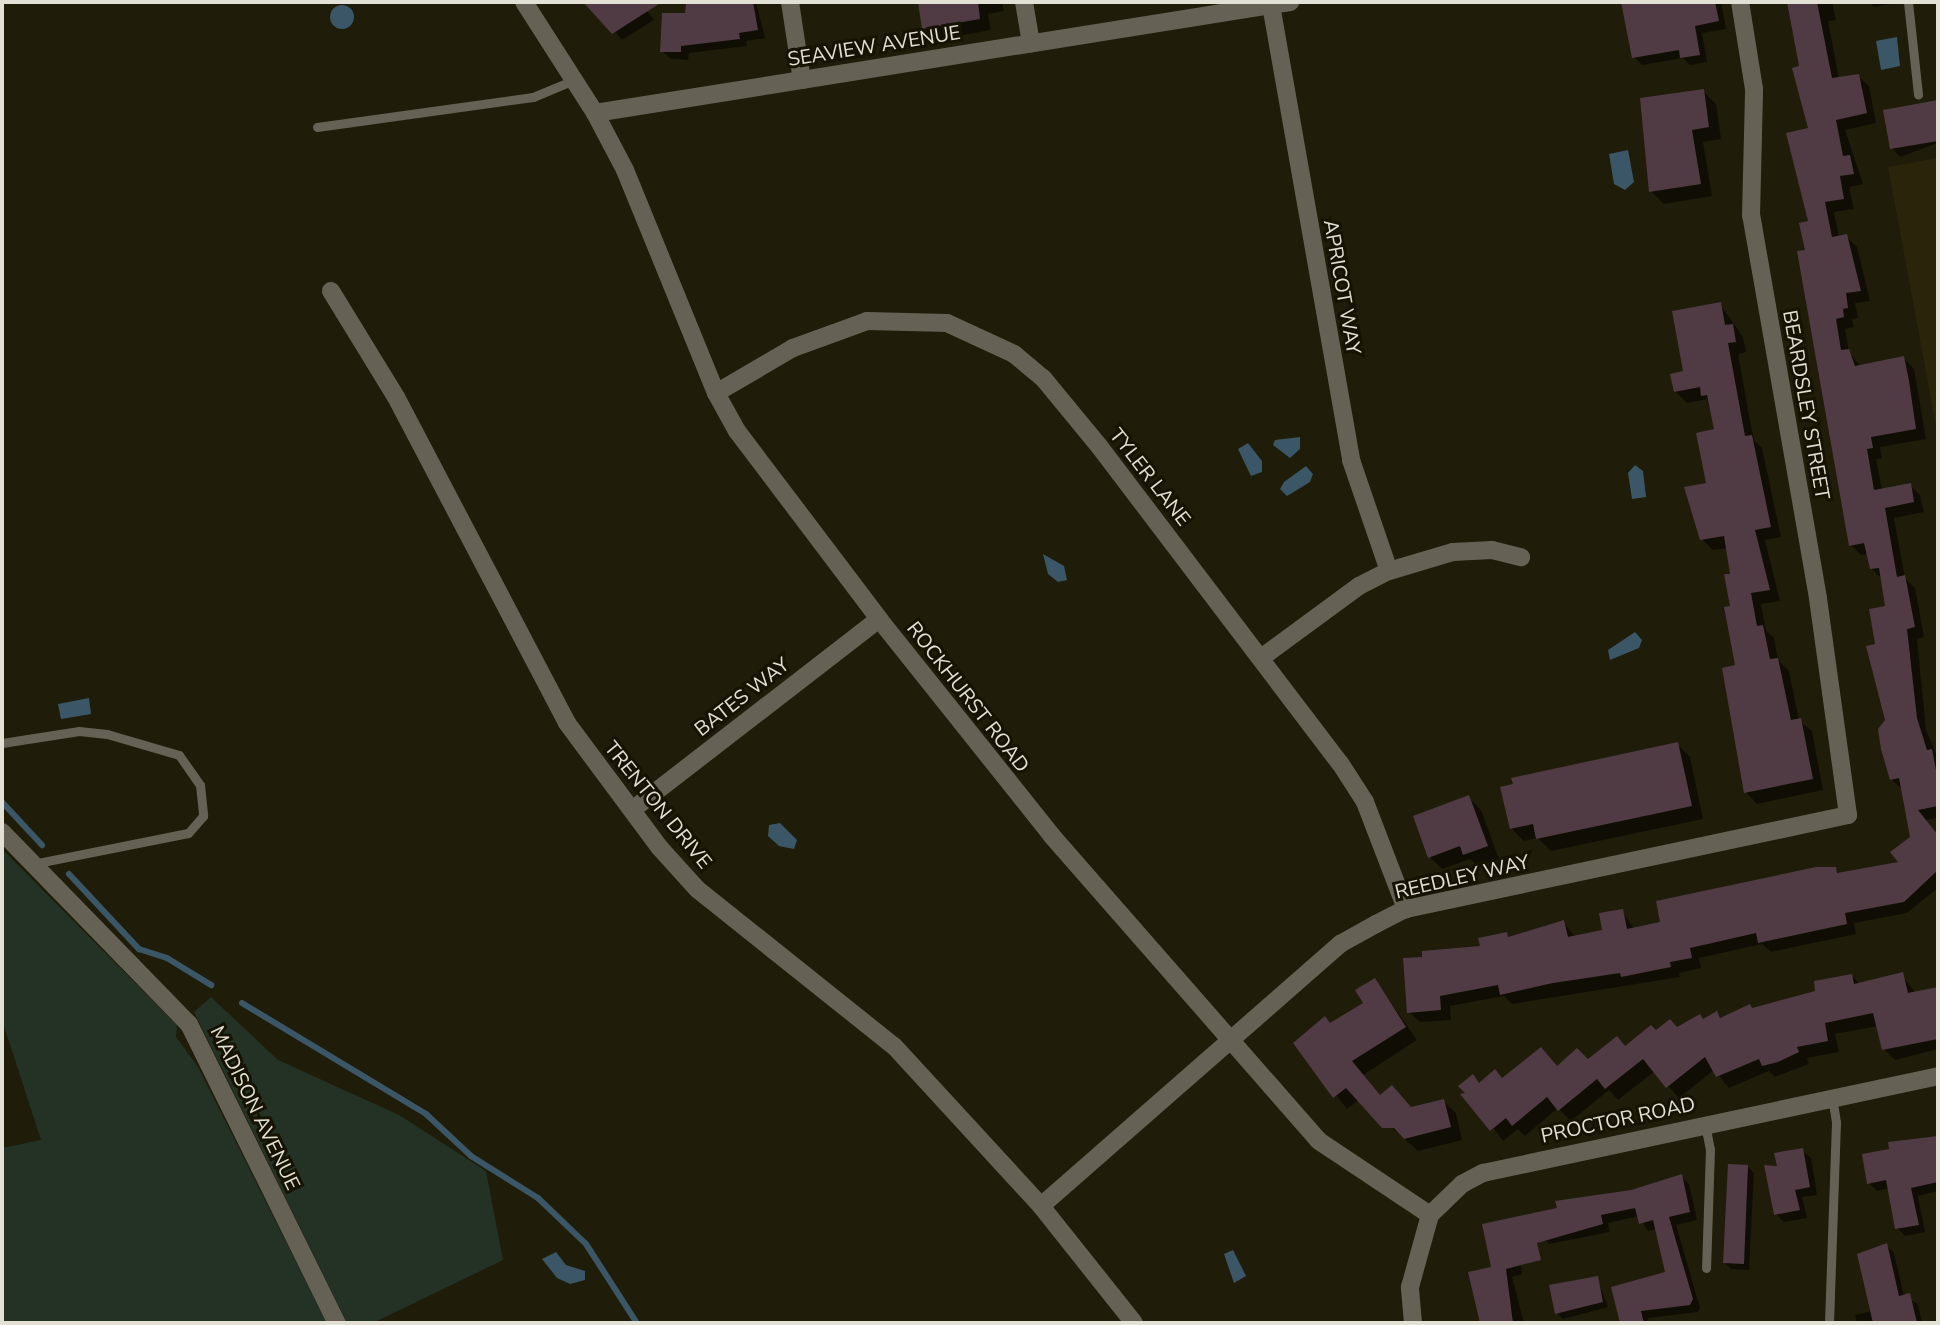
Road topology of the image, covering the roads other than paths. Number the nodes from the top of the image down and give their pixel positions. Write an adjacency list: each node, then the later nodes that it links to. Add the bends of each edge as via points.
1 (524, 2): 10 (street)
2 (790, 2): 11 (street)
3 (1024, 2): 9 (street)
4 (1290, 2): 7 (street, SEAVIEW AVENUE)
5 (1740, 2): 23 (street, BEARDSLEY STREET, via 1754,89 1751,216 1818,598)
6 (1908, 2): 12 (lane)
7 (1271, 5): 8 (street, SEAVIEW AVENUE); 18 (street, APRICOT WAY, via 1351,460)
8 (1232, 7): 9 (street, SEAVIEW AVENUE)
9 (1031, 43): 11 (street, SEAVIEW AVENUE)
10 (574, 80): 13 (street); 14 (lane, via 533,97)
11 (802, 80): 13 (street, SEAVIEW AVENUE)
12 (1918, 94)
13 (595, 113): 16 (street, ROCKHURST ROAD, via 625,170)
14 (317, 127)
15 (331, 291): 22 (street, TRENTON DRIVE, via 396,397 567,723)
16 (716, 393): 19 (street, ROCKHURST ROAD, via 737,431); 20 (street, TYLER LANE, via 793,348 867,321 947,323 982,336 1043,378)
17 (1521, 557): 18 (street, via 1492,550 1453,552)
18 (1389, 571): 20 (street, via 1359,586)
19 (879, 619): 22 (street, BATES WAY); 27 (street, ROCKHURST ROAD, via 1052,836)
20 (1261, 658): 26 (street, TYLER LANE, via 1365,802)
21 (2, 743): 25 (lane, via 79,731 121,737 179,755 200,785 203,816 188,833)
22 (632, 810): 31 (street, TRENTON DRIVE, via 697,889 894,1046)
23 (1848, 815): 26 (street, REEDLEY WAY)
24 (2, 832): 25 (street, MADISON AVENUE)
25 (33, 864): 34 (street, MADISON AVENUE, via 189,1024)
26 (1406, 909): 27 (street, REEDLEY WAY, via 1340,944)
27 (1231, 1039): 31 (street, REEDLEY WAY); 32 (street, ROCKHURST ROAD, via 1329,1151)
28 (1938, 1076): 29 (street, PROCTOR ROAD)
29 (1832, 1098): 30 (street, PROCTOR ROAD); 37 (lane, via 1836,1122)
30 (1705, 1124): 32 (street, PROCTOR ROAD, via 1483,1173 1462,1184); 33 (lane, via 1710,1149)
31 (1041, 1206): 35 (street, TRENTON DRIVE)
32 (1430, 1215): 36 (street, via 1410,1287)
33 (1706, 1268)
34 (337, 1323)
35 (1134, 1323)
36 (1413, 1323)
37 (1829, 1323)

